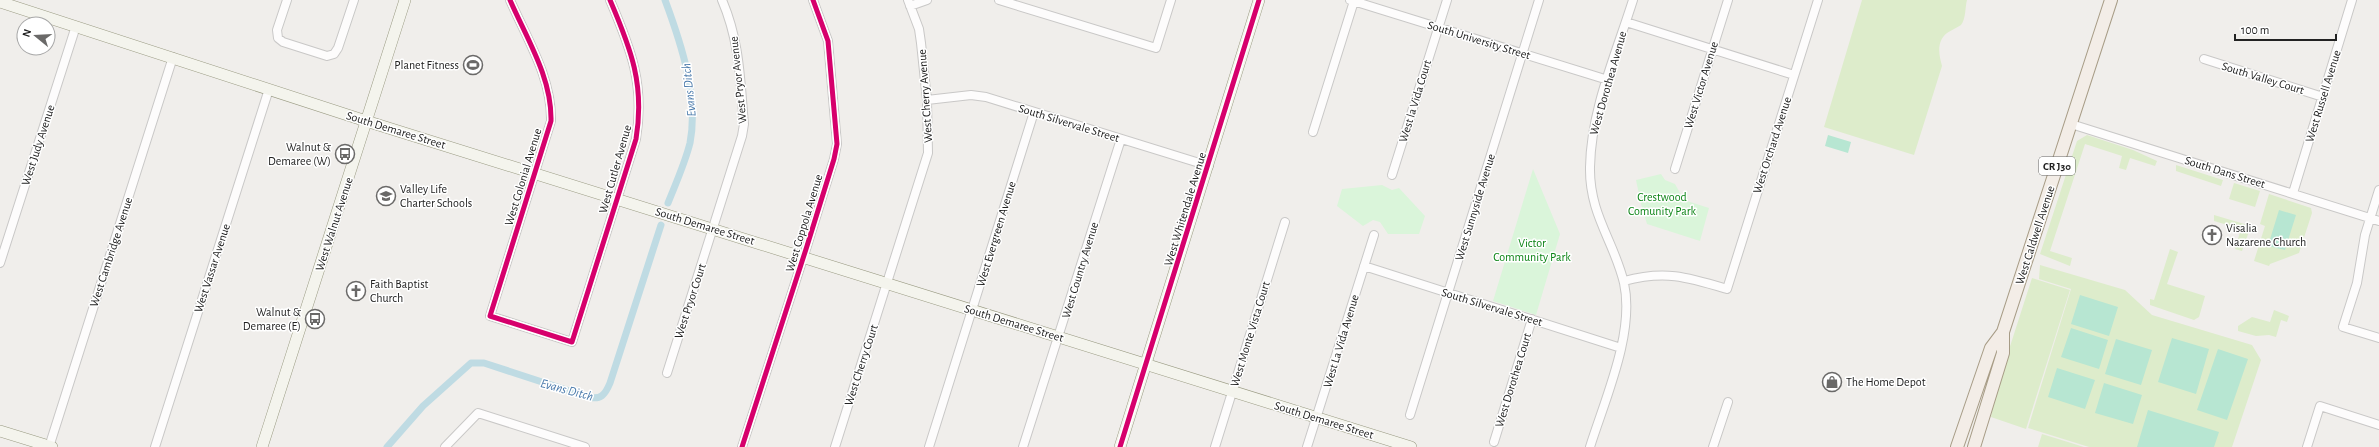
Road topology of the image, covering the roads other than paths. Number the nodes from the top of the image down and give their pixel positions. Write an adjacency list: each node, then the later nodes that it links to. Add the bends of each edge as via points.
1 (287, 0): 2 (street, via 277,30 278,38 323,56 334,54 342,40)
2 (354, 0)
3 (405, 0): 35 (main road, West Walnut Avenue)
4 (510, 0): 41 (street, West Colonial Avenue, via 546,82 551,104 548,136)
5 (610, 0): 45 (street, West Cutler Avenue, via 635,63 640,114 636,139)
6 (722, 0): 49 (street, West Pryor Avenue, via 734,31 744,124 740,148)
7 (813, 0): 51 (street, West Coppola Avenue, via 828,41 837,144)
8 (927, 0): 21 (street)
9 (999, 0): 10 (street, via 1156,48)
10 (1171, 0)
11 (1259, 0): 39 (main road, West Whitendale Avenue)
12 (1447, 0): 24 (street)
13 (1539, 0): 26 (street, West Sunnyside Avenue)
14 (1633, 0): 22 (street, West Dorothea Avenue)
15 (1728, 0): 25 (street, West Victor Avenue)
16 (1818, 0): 29 (street, West Orchard Avenue)
17 (2110, 0): 36 (main road, West Caldwell Avenue / CR J30)
18 (2351, 0): 32 (street, West Russell Avenue)
19 (1352, 1): 24 (street, South University Street); 37 (street)
20 (0, 2): 23 (main road, South Demaree Street)
21 (909, 3): 33 (street, West Cherry Avenue, via 921,43)
22 (1626, 22): 25 (street); 30 (street, West Dorothea Avenue)
23 (76, 26): 27 (main road, South Demaree Street); 52 (street, West Judy Avenue)
24 (1438, 28): 26 (street, South University Street); 42 (street, West la Vida Court)
25 (1712, 49): 29 (street); 40 (street, West Victor Avenue)
26 (1523, 53): 30 (street, South University Street); 56 (street, West Sunnyside Avenue)
27 (173, 57): 31 (main road, South Demaree Street); 74 (street, West Cambridge Avenue)
28 (2204, 59): 32 (street, South Valley Court)
29 (1794, 75): 54 (street, West Orchard Avenue, via 1727,289 1667,274 1647,275)
30 (1608, 80): 54 (street, West Dorothea Avenue, via 1593,135 1590,168 1598,218)
31 (269, 89): 35 (main road, South Demaree Street); 75 (street, West Vassar Avenue)
32 (2322, 97): 44 (street, West Russell Avenue)
33 (927, 100): 34 (street, South Silvervale Street, via 971,95); 55 (street, West Cherry Avenue, via 928,153)
34 (1034, 112): 38 (street, South Silvervale Street); 57 (street, West Evergreen Avenue)
35 (366, 121): 41 (main road, South Demaree Street); 76 (main road, West Walnut Avenue)
36 (2071, 124): 44 (street, South Dans Street); 59 (main road, West Caldwell Avenue / CR J30)
37 (1313, 132)
38 (1121, 139): 39 (street, South Silvervale Street); 60 (street, West Country Avenue)
39 (1209, 166): 64 (main road, West Whitendale Avenue)
40 (1675, 170)
41 (536, 173): 45 (main road, South Demaree Street); 62 (street, West Colonial Avenue, via 490,316)
42 (1392, 175)
43 (2379, 190): 46 (street)
44 (2293, 193): 46 (street, South Dans Street)
45 (617, 199): 49 (main road, South Demaree Street); 62 (street, West Cutler Avenue)
46 (2370, 218): 47 (street, South Dans Street); 61 (street, via 2357,283 2343,327)
47 (2379, 221)
48 (1285, 222): 67 (street, West Monte Vista Court)
49 (713, 229): 51 (main road, South Demaree Street); 65 (street, West Pryor Court)
50 (1374, 235): 53 (street, West La Vida Avenue)
51 (804, 257): 55 (main road, South Demaree Street); 79 (street, West Coppola Avenue)
52 (0, 263)
53 (1364, 266): 56 (street, South Silvervale Street); 70 (street, West La Vida Avenue)
54 (1624, 281): 63 (street, via 1627,312)
55 (888, 283): 57 (main road, South Demaree Street); 80 (street, West Cherry Court)
56 (1448, 294): 58 (street, South Silvervale Street); 69 (street, West Sunnyside Avenue)
57 (973, 310): 60 (main road, South Demaree Street); 81 (street, West Evergreen Avenue)
58 (1532, 319): 63 (street, South Silvervale Street); 73 (street, West Dorothea Court)
59 (2003, 332): 66 (main road, West Caldwell Avenue / CR J30, via 1991,348); 91 (main road, West Caldwell Avenue / CR J30, via 2003,353)
60 (1059, 337): 64 (main road, South Demaree Street); 82 (street, West Country Avenue)
61 (2379, 338)
62 (572, 342)
63 (1621, 348): 87 (street)
64 (1147, 364): 67 (main road, South Demaree Street); 83 (main road, West Whitendale Avenue)
65 (667, 373)
66 (1977, 390): 89 (main road, West Caldwell Avenue / CR J30); 90 (main road, via 1980,399)
67 (1232, 391): 70 (main road, South Demaree Street); 84 (street, West Monte Vista Court)
68 (1728, 402): 88 (street)
69 (1410, 415)
70 (1316, 418): 85 (street, West La Vida Avenue); 86 (main road, South Demaree Street)
71 (2379, 425): 92 (street, via 2320,406)
72 (0, 430): 74 (main road)
73 (1494, 442)
74 (50, 447)
75 (155, 447)
76 (262, 447)
77 (445, 447): 78 (street, via 478,413)
78 (585, 447)
79 (742, 447)
80 (835, 447)
81 (929, 447)
82 (1023, 447)
83 (1120, 447)
84 (1215, 447)
85 (1307, 447)
86 (1411, 447)
87 (1590, 447)
88 (1713, 447)
89 (1958, 447)
90 (1966, 447)
91 (1974, 447)
92 (2307, 447)

